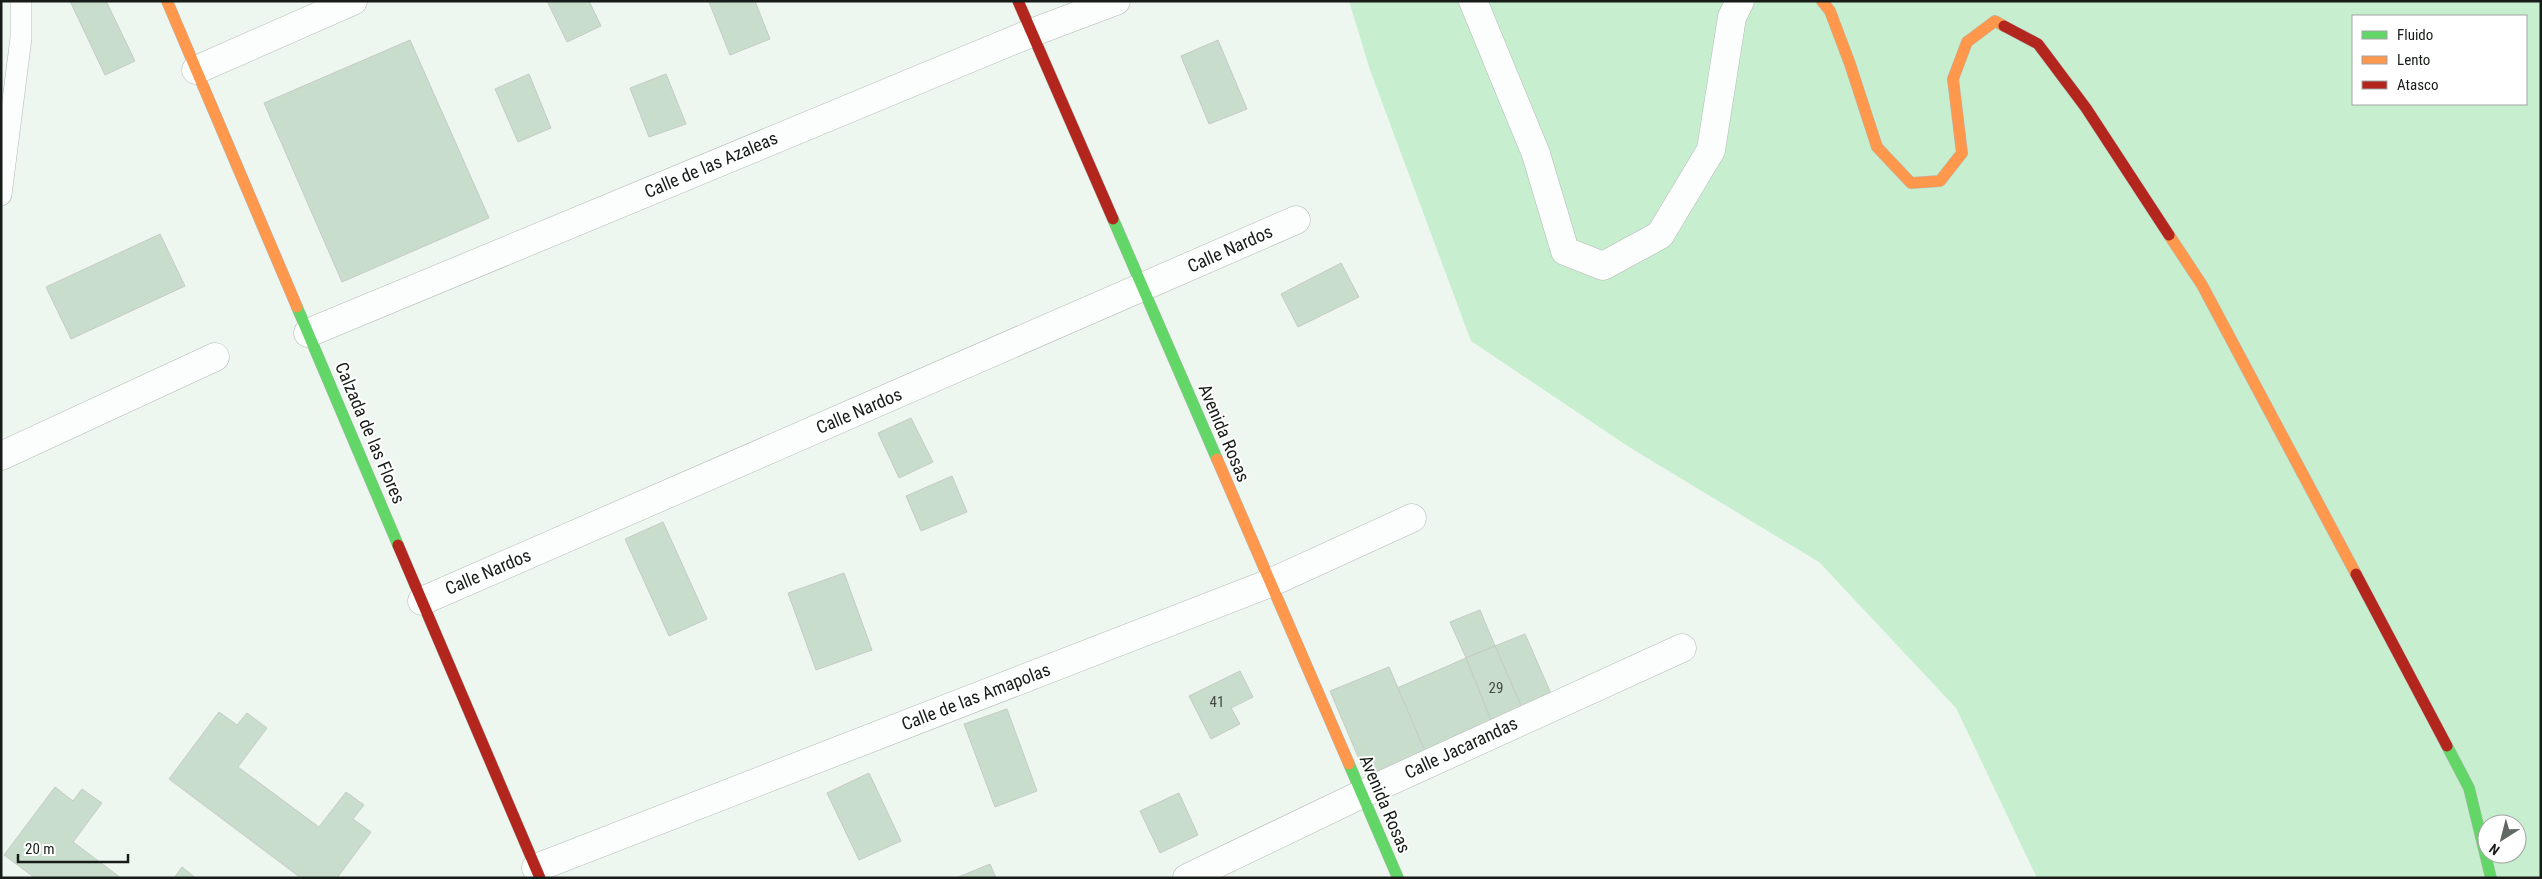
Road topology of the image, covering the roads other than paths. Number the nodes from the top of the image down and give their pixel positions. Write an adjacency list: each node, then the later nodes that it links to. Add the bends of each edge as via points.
1 (21, 1): 11 (lane, via 21,38)
2 (167, 1): 10 (street, Calzada de las Flores)
3 (353, 1): 10 (street)
4 (1018, 1): 9 (street, Avenida Rosas)
5 (1116, 1): 9 (street, Calle de las Azaleas)
6 (1473, 1): 7 (street, via 1536,154 1565,251 1603,266 1660,235 1711,150 1732,17)
7 (1740, 1)
8 (1822, 1): 25 (street, via 1830,11 1850,64 1877,147 1911,183 1940,181 1962,153 1953,79 1967,42 1995,21 2038,44 2086,108 2202,285 2469,788)
9 (1031, 32): 13 (street, Avenida Rosas); 14 (street, Calle de las Azaleas)
10 (196, 70): 14 (street, Calzada de las Flores)
11 (1, 195)
12 (1296, 220): 13 (street, Calle Nardos)
13 (1142, 288): 18 (street, Avenida Rosas); 19 (street, Calle Nardos)
14 (308, 333): 19 (street, Calzada de las Flores)
15 (216, 357): 16 (street)
16 (1, 456)
17 (1412, 518): 18 (street, Calle de las Amapolas)
18 (1270, 583): 21 (street, Avenida Rosas); 22 (street, Calle de las Amapolas)
19 (422, 601): 22 (street, Calzada de las Flores)
20 (1682, 648): 21 (street, Calle Jacarandas)
21 (1362, 794): 23 (street, Calle Jacarandas); 24 (street, Avenida Rosas)
22 (538, 873)
23 (1187, 878)
24 (1398, 878)
25 (2491, 878)

